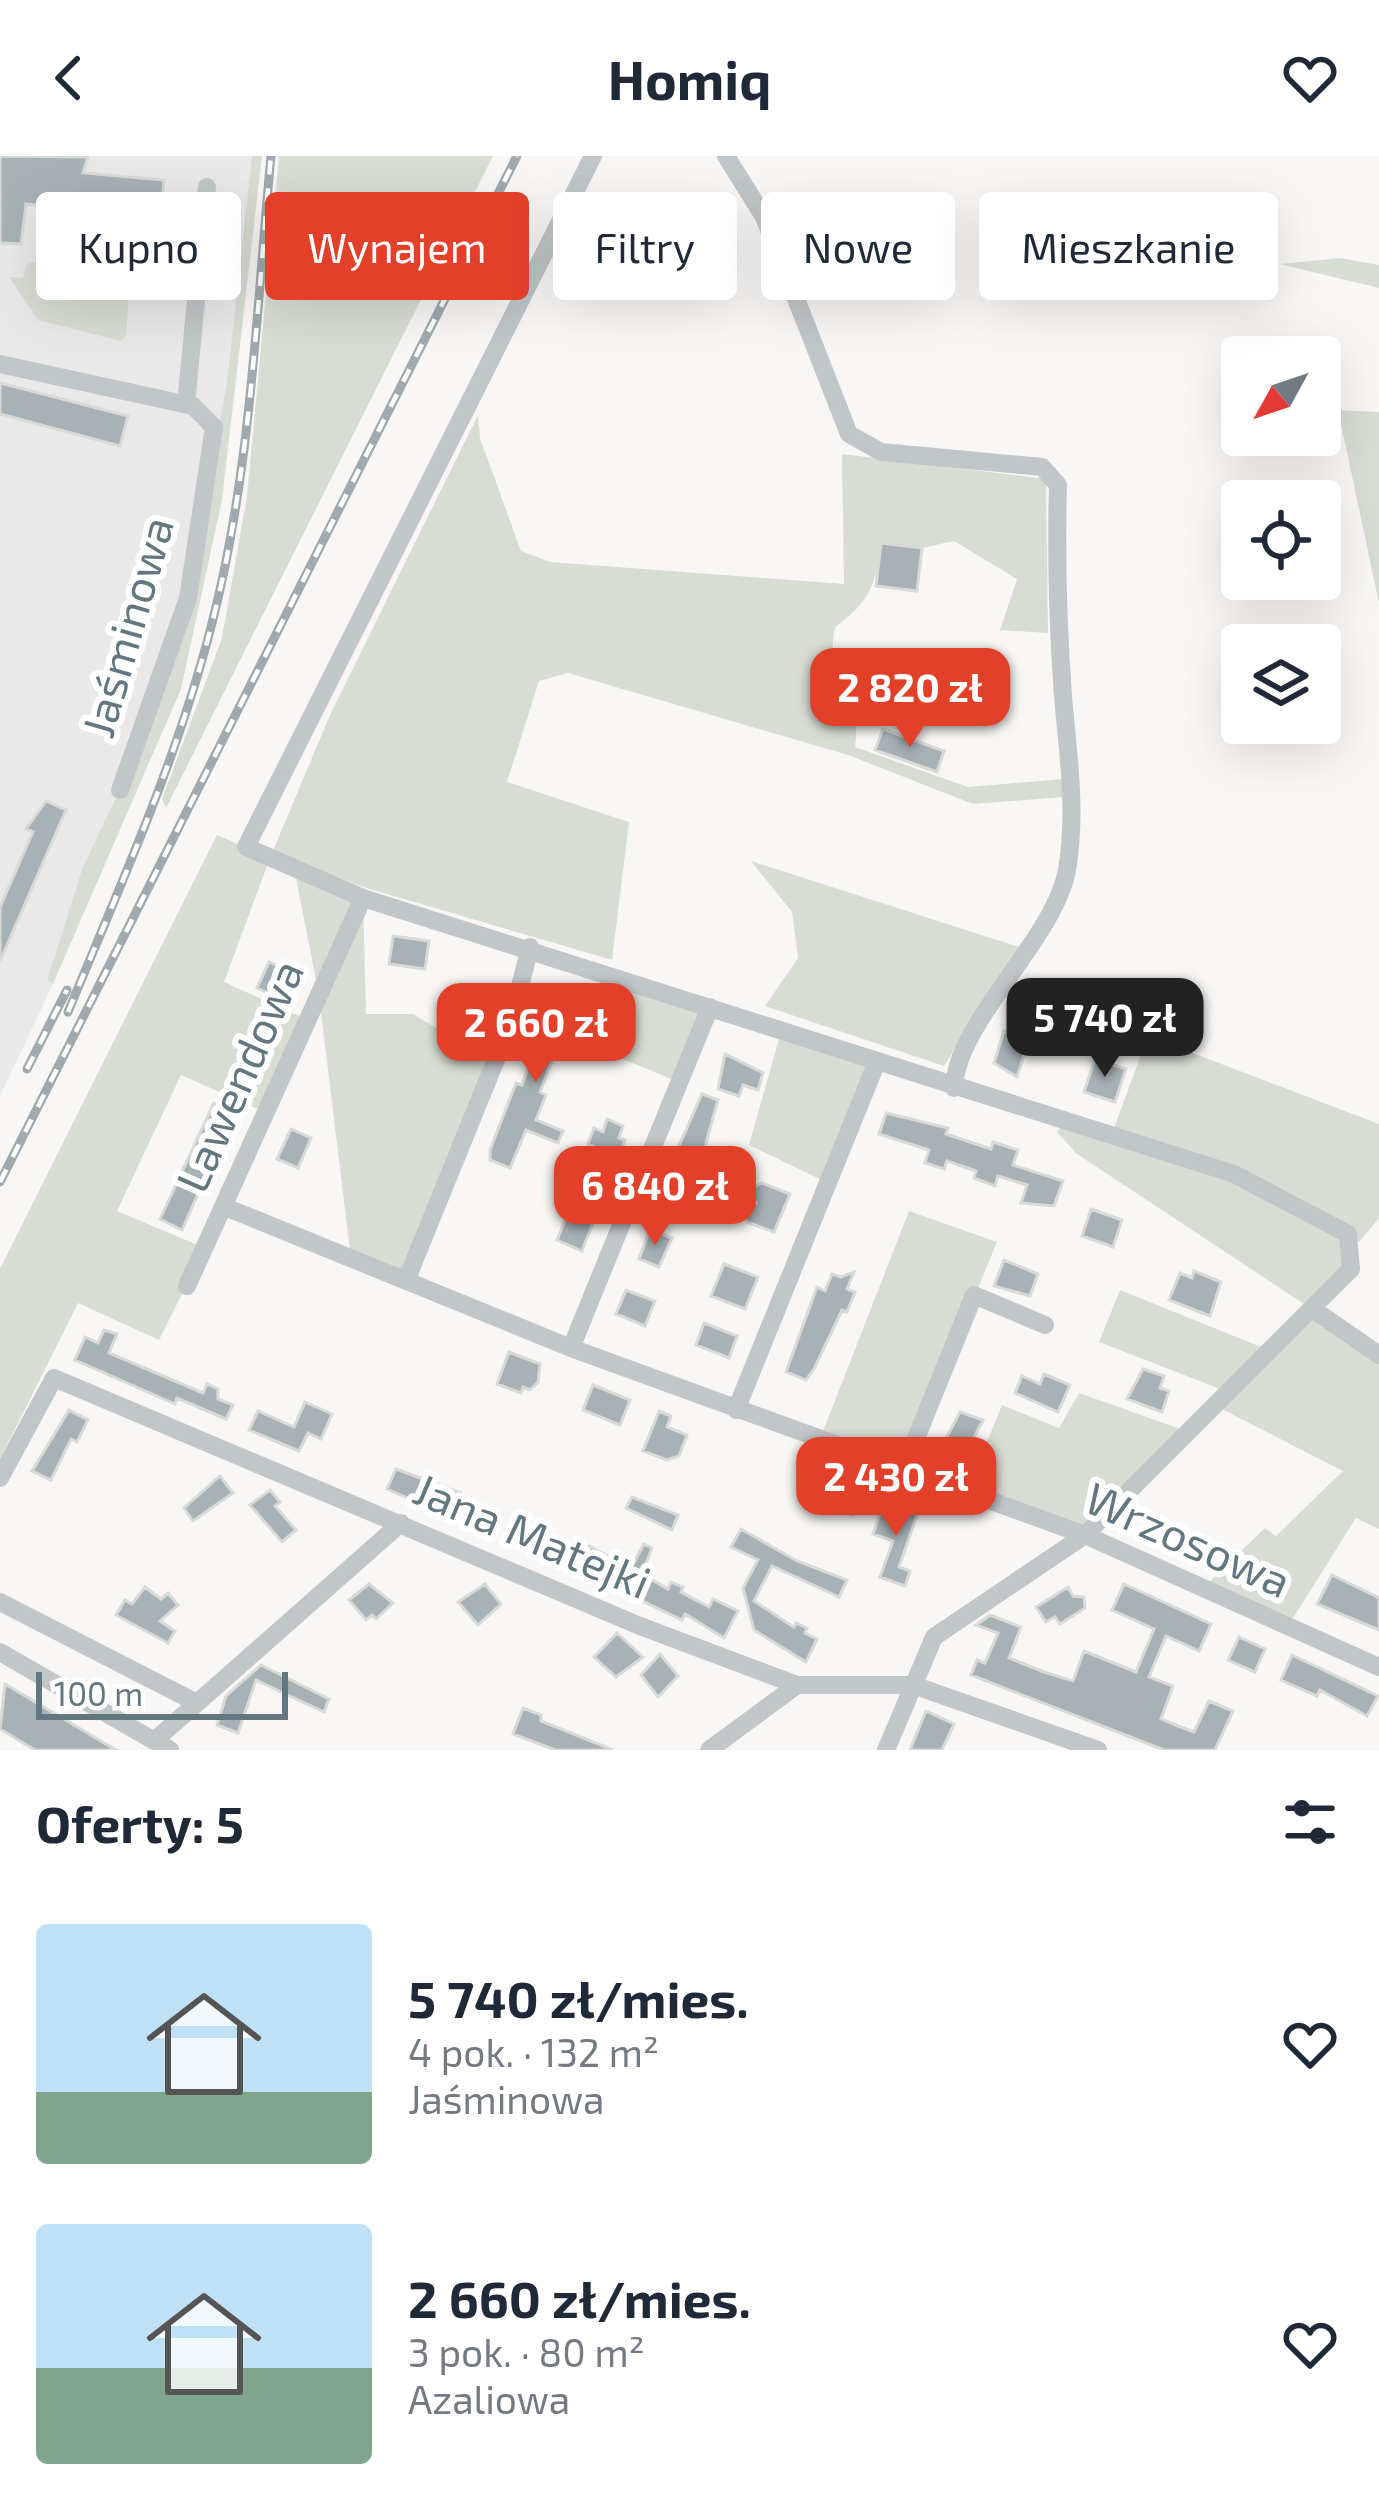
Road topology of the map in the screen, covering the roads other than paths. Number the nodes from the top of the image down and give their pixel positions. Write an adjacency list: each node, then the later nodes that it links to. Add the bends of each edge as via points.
1 (593, 156): 7 (street, via 246,847)
2 (726, 156): 11 (street, via 764,217 849,434 881,452 1042,467 1058,485 1072,786 1066,874 963,1056)
3 (207, 187): 5 (street)
4 (0, 364): 5 (street)
5 (186, 404): 6 (street, Jaśminowa, via 207,414 215,445 188,598)
6 (120, 790)
7 (363, 898): 8 (street); 12 (street, Lawendowa)
8 (530, 947): 9 (street); 13 (street, via 509,1025)
9 (710, 1006): 10 (street); 17 (street)
10 (875, 1064): 11 (street); 19 (street)
11 (954, 1088): 15 (street, via 1234,1174 1348,1234 1351,1269)
12 (225, 1207): 13 (street, Wrzosowa); 14 (street, Lawendowa)
13 (406, 1281): 17 (street, Wrzosowa)
14 (188, 1286)
15 (1314, 1310): 18 (street); 23 (street)
16 (1045, 1325): 20 (street, via 974,1295)
17 (571, 1348): 19 (street, Wrzosowa)
18 (1379, 1355)
19 (736, 1410): 20 (street, Wrzosowa)
20 (904, 1468): 23 (street, Wrzosowa)
21 (0, 1478): 22 (street, Jana Matejki, via 54,1378)
22 (401, 1523): 27 (street, Jana Matejki); 29 (street)
23 (1085, 1534): 26 (street, Wrzosowa); 28 (street, via 934,1637)
24 (0, 1602): 29 (street)
25 (0, 1652): 31 (street)
26 (1379, 1667)
27 (797, 1685): 28 (street, Jana Matejki); 32 (street)
28 (914, 1685): 30 (street, Jana Matejki); 33 (street)
29 (197, 1703): 31 (street)
30 (1059, 1743): 34 (street, Jana Matejki)
31 (162, 1745)
32 (710, 1750)
33 (886, 1750)
34 (1098, 1750)

